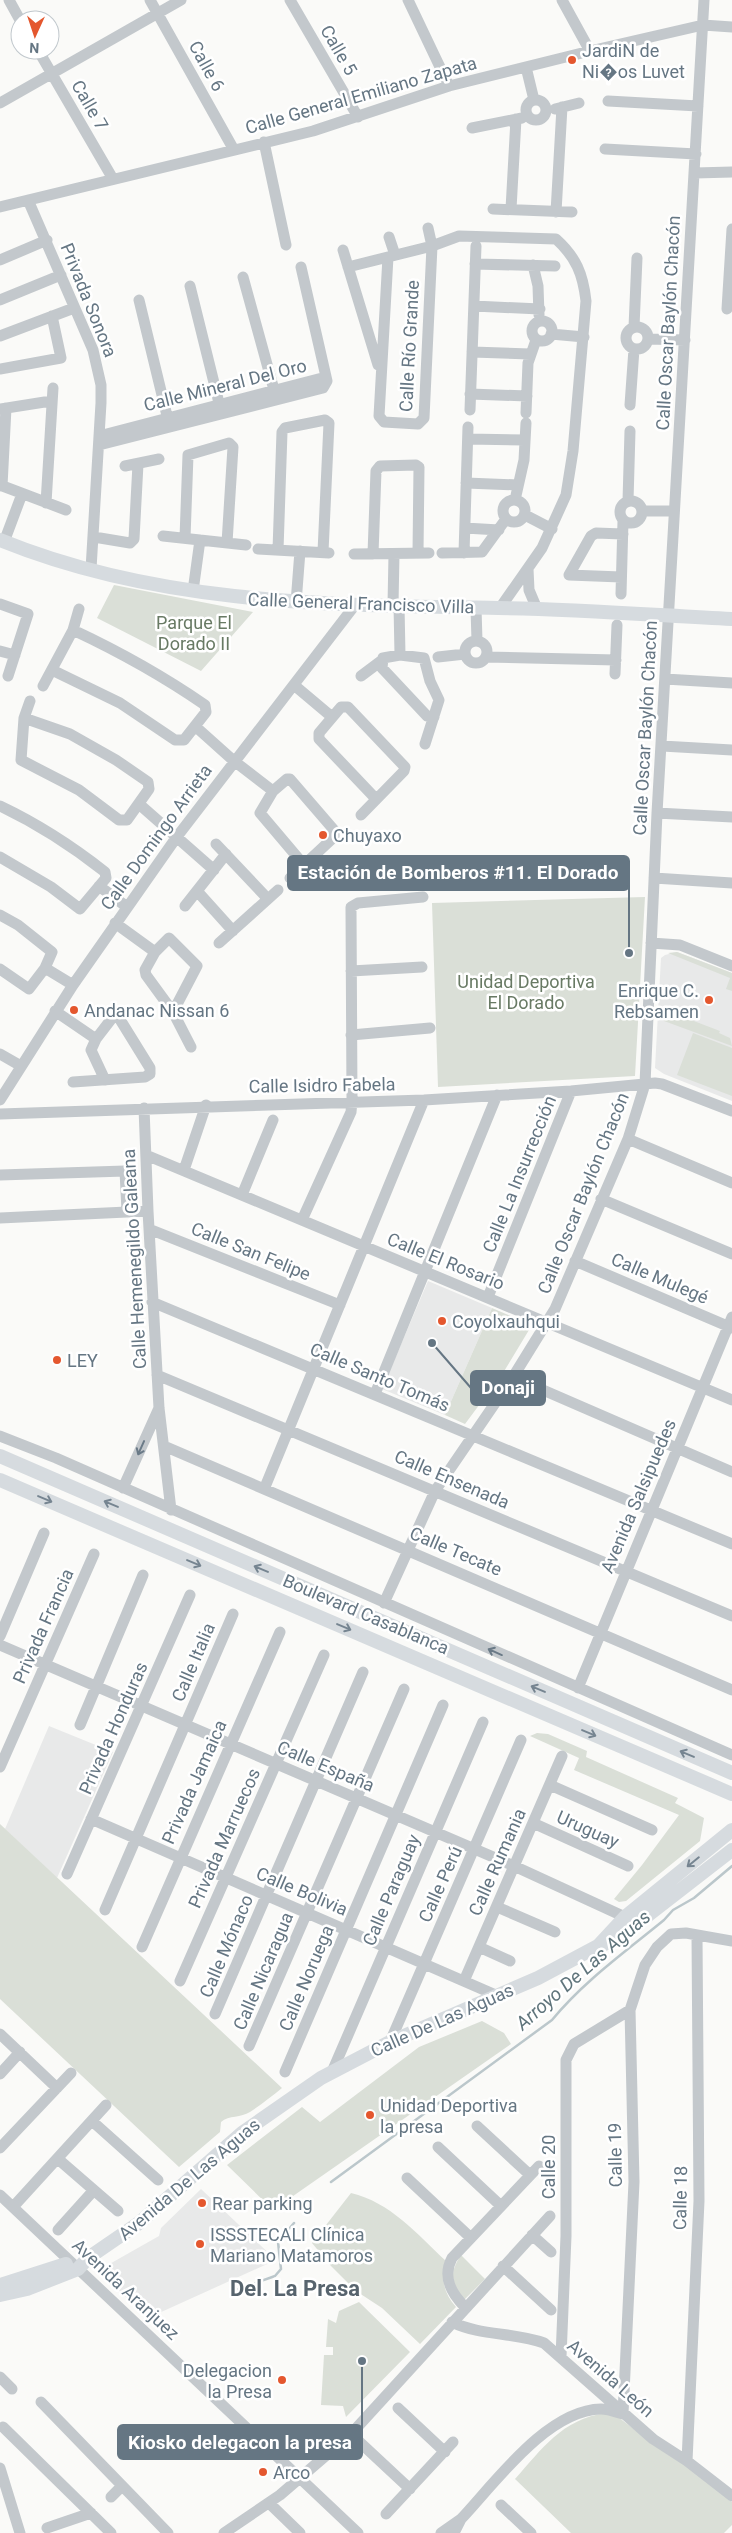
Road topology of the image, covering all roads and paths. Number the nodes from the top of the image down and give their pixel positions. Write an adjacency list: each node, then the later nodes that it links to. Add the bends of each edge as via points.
1 (150, 0): 7 (street, Calle 6)
2 (181, 0): 7 (street)
3 (290, 0): 23 (street, Calle 5)
4 (408, 0): 14 (street)
5 (562, 0): 10 (street)
6 (704, 0): 8 (street, Calle Oscar Baylón Chacón)
7 (158, 13): 13 (street); 28 (street, Calle 6)
8 (703, 25): 9 (street, Calle General Emiliano Zapata); 10 (street, Calle General Emiliano Zapata); 19 (street, Calle Oscar Baylón Chacón)
9 (732, 27)
10 (590, 51): 12 (street, Calle General Emiliano Zapata)
11 (44, 60): 13 (street, Calle 7)
12 (526, 67): 14 (street, Calle General Emiliano Zapata); 15 (street)
13 (52, 74): 17 (street); 32 (street, Calle 7)
14 (449, 86): 23 (street, Calle General Emiliano Zapata)
15 (534, 100): 21 (street, via 543,102); 22 (street, via 526,106)
16 (608, 101): 19 (street)
17 (0, 103)
18 (579, 103): 20 (street)
19 (698, 106): 29 (street, Calle Oscar Baylón Chacón)
20 (562, 108): 21 (street); 37 (street)
21 (546, 112): 22 (street, via 541,119)
22 (528, 116): 24 (street)
23 (358, 117): 26 (street, Calle General Emiliano Zapata)
24 (516, 119): 25 (street); 36 (street)
25 (472, 128)
26 (264, 142): 28 (street, Calle General Emiliano Zapata); 43 (street)
27 (605, 149): 29 (street)
28 (234, 150): 32 (street, Calle General Emiliano Zapata)
29 (696, 154): 31 (street, Calle Oscar Baylón Chacón)
30 (732, 172): 31 (street)
31 (695, 173): 72 (street, Calle Oscar Baylón Chacón)
32 (113, 178): 33 (street, Calle General Emiliano Zapata)
33 (28, 200): 34 (street, Calle General Emiliano Zapata); 42 (street, Privada Sonora)
34 (0, 208)
35 (493, 208): 36 (street)
36 (511, 210): 37 (street)
37 (556, 212): 38 (street)
38 (572, 212)
39 (428, 228): 44 (street)
40 (732, 229): 63 (street)
41 (389, 237): 47 (street, Calle Río Grande)
42 (47, 240): 48 (street); 55 (street, Privada Sonora)
43 (286, 245)
44 (432, 246): 47 (street); 69 (street, via 459,236 556,239 576,261 584,278); 77 (street, Calle Río Grande, via 422,422 381,420)
45 (476, 246): 50 (street)
46 (343, 250): 54 (street)
47 (391, 256): 54 (street); 77 (street, Calle Río Grande)
48 (1, 258)
49 (637, 258): 66 (street)
50 (475, 264): 51 (street); 60 (street)
51 (533, 265): 52 (street); 62 (street)
52 (555, 266)
53 (302, 267): 81 (street, Calle Mineral Del Oro, via 327,384 323,388)
54 (348, 267): 77 (street)
55 (61, 275): 58 (street); 61 (street, Privada Sonora)
56 (243, 276): 81 (street)
57 (190, 286): 85 (street)
58 (0, 300)
59 (139, 300): 87 (street)
60 (474, 306): 62 (street); 74 (street)
61 (74, 308): 64 (street); 89 (street, Privada Sonora, via 98,367 101,385)
62 (540, 309): 65 (street)
63 (727, 309)
64 (52, 316): 68 (street); 76 (street, via 61,358)
65 (539, 322): 67 (street, via 550,326); 71 (street, via 532,329)
66 (634, 326): 70 (street, via 646,331); 73 (street, via 625,337)
67 (552, 334): 69 (street); 71 (street, via 545,341)
68 (0, 336)
69 (584, 337): 108 (street, via 569,481)
70 (649, 339): 72 (street); 73 (street, via 643,347)
71 (536, 340): 75 (street)
72 (685, 340): 103 (street, Calle Oscar Baylón Chacón)
73 (634, 349): 83 (street)
74 (472, 352): 75 (street); 79 (street)
75 (530, 354): 80 (street)
76 (0, 369)
77 (381, 374)
78 (53, 388): 82 (street)
79 (470, 394): 80 (street); 86 (street)
80 (527, 396): 90 (street)
81 (275, 397): 85 (street, Calle Mineral Del Oro)
82 (51, 401): 84 (street); 100 (street)
83 (630, 405)
84 (3, 409): 96 (street)
85 (221, 410): 87 (street, Calle Mineral Del Oro)
86 (470, 410)
87 (168, 423): 89 (street, Calle Mineral Del Oro)
88 (630, 431): 99 (street)
89 (99, 440): 112 (street, Privada Sonora)
90 (525, 440): 94 (street, via 468,433); 95 (street)
91 (159, 459): 92 (street)
92 (138, 464): 93 (street); 112 (street, via 134,539 130,543)
93 (125, 466)
94 (466, 483): 95 (street); 107 (street)
95 (518, 485): 98 (street)
96 (1, 486): 97 (street)
97 (22, 494): 100 (street); 115 (street)
98 (515, 500): 104 (street, via 524,505); 105 (street, via 506,504)
99 (628, 501): 102 (street, via 637,503); 106 (street, via 620,510)
100 (46, 503): 101 (street)
101 (66, 510)
102 (642, 510): 103 (street); 106 (street, via 640,520)
103 (674, 511): 139 (street, Calle Oscar Baylón Chacón)
104 (525, 516): 105 (street, via 517,522); 108 (street)
105 (506, 519): 109 (street)
106 (623, 521): 110 (street)
107 (465, 528): 109 (street); 122 (street)
108 (552, 529): 127 (street)
109 (498, 530): 122 (street, via 482,552)
110 (623, 534): 128 (street); 128 (street, via 596,533 591,536 568,576)
111 (163, 536): 113 (street)
112 (94, 537): 126 (street, Privada Sonora)
113 (185, 538): 114 (street); 116 (street, via 188,455 229,443 233,447)
114 (200, 540): 116 (street); 129 (street)
115 (2, 541): 126 (main road, Calle General Francisco Villa)
116 (227, 543): 117 (street)
117 (246, 545)
118 (258, 548): 119 (street)
119 (278, 550): 120 (street); 120 (street, via 282,432 285,428 325,420 329,423 326,553)
120 (300, 551): 133 (street)
121 (442, 553): 122 (street)
122 (464, 553)
123 (354, 554): 124 (street)
124 (373, 554): 125 (street); 125 (street, via 376,471 380,466 416,465 419,467 424,553)
125 (394, 554): 131 (street)
126 (91, 569): 129 (main road, Calle General Francisco Villa)
127 (528, 569): 136 (street); 138 (street, via 529,590)
128 (621, 577): 130 (street)
129 (193, 591): 133 (main road, Calle General Francisco Villa)
130 (621, 594)
131 (395, 603): 134 (main road, Calle General Francisco Villa); 135 (main road, Calle General Francisco Villa); 147 (street)
132 (0, 604): 146 (street, via 28,614)
133 (296, 604): 134 (main road, Calle General Francisco Villa)
134 (354, 605): 159 (street, Calle Domingo Arrieta)
135 (476, 608): 136 (main road, Calle General Francisco Villa); 143 (street)
136 (500, 608): 138 (main road, Calle General Francisco Villa)
137 (79, 609): 142 (street)
138 (537, 609): 139 (main road, Calle General Francisco Villa)
139 (669, 616): 140 (main road, Calle General Francisco Villa); 156 (street, Calle Oscar Baylón Chacón)
140 (732, 619)
141 (617, 625): 150 (street)
142 (72, 630): 152 (street); 164 (street, via 145,666 205,705 206,712)
143 (477, 641): 145 (street, via 468,644); 149 (street, via 486,647)
144 (0, 651): 146 (street)
145 (465, 654): 148 (street); 149 (street, via 474,663)
146 (15, 655): 154 (street)
147 (400, 655): 151 (street, via 385,656); 162 (street, via 424,658 438,696)
148 (438, 657)
149 (486, 657): 150 (street)
150 (616, 660): 153 (street)
151 (381, 661): 155 (street); 162 (street, via 382,668 427,716)
152 (52, 670): 158 (street); 164 (street, via 120,703 175,740 184,740)
153 (615, 674)
154 (8, 676)
155 (361, 676)
156 (665, 679): 157 (street); 166 (street, Calle Oscar Baylón Chacón)
157 (732, 683)
158 (43, 686)
159 (294, 686): 161 (street); 168 (street, Calle Domingo Arrieta)
160 (30, 701): 163 (street)
161 (332, 716): 170 (street, via 319,733 319,739); 170 (street, via 341,707 348,707 404,764 404,771)
162 (434, 717): 165 (street)
163 (24, 718): 171 (street, via 70,734 148,782 149,789); 171 (street, via 20,760 79,790 119,820 127,820)
164 (196, 727): 168 (street)
165 (425, 744)
166 (662, 746): 167 (street); 173 (street, Calle Oscar Baylón Chacón)
167 (732, 750)
168 (234, 761): 169 (street); 176 (street, Calle Domingo Arrieta)
169 (274, 791): 180 (street, via 261,809 262,816); 180 (street, via 283,780 290,779 334,830 334,837)
170 (376, 799): 174 (street)
171 (139, 804): 176 (street)
172 (0, 806): 185 (street, via 54,835 105,872 106,878)
173 (657, 813): 175 (street); 183 (street, Calle Oscar Baylón Chacón)
174 (361, 815)
175 (732, 818)
176 (176, 838): 181 (street); 191 (street, Calle Domingo Arrieta)
177 (216, 844): 178 (street)
178 (226, 854): 181 (street); 189 (street)
179 (0, 857): 185 (street, via 51,887 80,909)
180 (304, 865): 182 (street)
181 (214, 870): 187 (street)
182 (290, 878)
183 (654, 878): 184 (street); 196 (street, Calle Oscar Baylón Chacón)
184 (732, 883)
185 (99, 886): 191 (street)
186 (278, 890): 189 (street)
187 (197, 891): 190 (street); 194 (street)
188 (422, 898): 202 (street, via 358,903 351,907)
189 (268, 899): 194 (street)
190 (185, 906)
191 (127, 908): 193 (street, Calle Domingo Arrieta)
192 (0, 915): 200 (street, via 50,949 52,956)
193 (116, 923): 197 (street); 203 (street, Calle Domingo Arrieta)
194 (233, 930): 195 (street)
195 (219, 943)
196 (651, 944): 198 (street, via 680,945); 214 (street, Calle Oscar Baylón Chacón)
197 (155, 952): 205 (street, via 146,965 146,975); 205 (street, via 169,938 197,966)
198 (732, 966)
199 (422, 967): 202 (street)
200 (45, 968): 201 (street, via 29,989); 203 (street)
201 (0, 969)
202 (351, 971): 207 (street)
203 (73, 985): 204 (street, Calle Domingo Arrieta)
204 (55, 1011): 208 (street); 211 (street, Calle Domingo Arrieta)
205 (173, 1012): 209 (street)
206 (430, 1028): 207 (street)
207 (351, 1035): 219 (street)
208 (96, 1039): 212 (street, via 92,1054); 212 (street, via 114,1014 118,1014 150,1068 150,1074 145,1077)
209 (191, 1047)
210 (0, 1054): 211 (street)
211 (21, 1066): 217 (street, Calle Domingo Arrieta)
212 (105, 1080): 213 (street)
213 (73, 1082)
214 (645, 1084): 215 (street, Calle Isidro Fabela); 222 (street, Calle Isidro Fabela, via 662,1084); 225 (street, Calle Oscar Baylón Chacón)
215 (571, 1091): 216 (street, Calle Isidro Fabela); 241 (street, Calle La Insurrección)
216 (497, 1095): 218 (street, Calle Isidro Fabela); 240 (street)
217 (0, 1100)
218 (424, 1100): 219 (street, Calle Isidro Fabela); 237 (street)
219 (352, 1101): 220 (street, Calle Isidro Fabela); 235 (street, via 347,1122)
220 (206, 1105): 221 (street, Calle Isidro Fabela); 227 (street)
221 (144, 1108): 223 (street, Calle Isidro Fabela); 226 (street, Calle Hemenegildo Galeana)
222 (732, 1111)
223 (0, 1114)
224 (273, 1120): 230 (street)
225 (628, 1139): 229 (street); 231 (street, Calle Oscar Baylón Chacón)
226 (146, 1155): 227 (street, Calle El Rosario); 233 (street, Calle Hemenegildo Galeana)
227 (184, 1170): 230 (street, Calle El Rosario)
228 (0, 1174): 232 (street, via 126,1171)
229 (732, 1183)
230 (242, 1195): 235 (street, Calle El Rosario)
231 (601, 1199): 238 (street); 239 (street, Calle Oscar Baylón Chacón)
232 (127, 1211): 233 (street); 234 (street)
233 (148, 1211): 236 (street, Calle Hemenegildo Galeana)
234 (0, 1218)
235 (302, 1220): 237 (street, Calle El Rosario)
236 (148, 1229): 242 (street, Calle Hemenegildo Galeana); 243 (street, Calle San Felipe)
237 (364, 1246): 240 (street, Calle El Rosario); 243 (street)
238 (732, 1254)
239 (575, 1261): 244 (street, Calle Oscar Baylón Chacón); 245 (street, Calle Mulegé)
240 (425, 1271): 241 (street, Calle El Rosario); 250 (street)
241 (488, 1297): 244 (street, Calle El Rosario)
242 (152, 1302): 246 (street, Calle Santo Tomás); 247 (street, Calle Hemenegildo Galeana)
243 (340, 1305): 246 (street)
244 (548, 1322): 248 (street, Calle Oscar Baylón Chacón); 249 (street, Calle El Rosario)
245 (731, 1324): 249 (street, Avenida Salsipuedes)
246 (314, 1368): 250 (street, Calle Santo Tomás); 253 (street)
247 (157, 1376): 252 (street, Calle Hemenegildo Galeana); 253 (street, Calle Ensenada)
248 (513, 1377): 254 (street, Calle Oscar Baylón Chacón); 257 (street)
249 (702, 1387): 251 (street, Calle El Rosario); 257 (street, Avenida Salsipuedes)
250 (375, 1394): 254 (street, Calle Santo Tomás)
251 (732, 1400)
252 (159, 1408): 256 (street, Calle Hemenegildo Galeana); 262 (street, Calle Hemenegildo Galeana, one-way to 262)
253 (288, 1429): 261 (street); 263 (street, Calle Ensenada)
254 (472, 1435): 263 (street, Calle Oscar Baylón Chacón); 264 (street, Calle Santo Tomás)
255 (0, 1436): 262 (street)
256 (164, 1446): 261 (street, Calle Tecate); 265 (street, Calle Hemenegildo Galeana)
257 (676, 1448): 259 (street); 264 (street, Avenida Salsipuedes)
258 (0, 1456): 298 (main road, Boulevard Casablanca, one-way to 258)
259 (732, 1472)
260 (0, 1480): 301 (main road, Boulevard Casablanca, one-way to 301)
261 (265, 1487): 268 (street, Calle Tecate)
262 (123, 1488): 265 (street)
263 (435, 1491): 268 (street, Calle Oscar Baylón Chacón); 270 (street, Calle Ensenada)
264 (651, 1508): 267 (street, Calle Santo Tomás); 270 (street, Avenida Salsipuedes)
265 (171, 1510): 273 (street)
266 (44, 1533): 278 (street)
267 (732, 1544)
268 (408, 1549): 273 (street, Calle Oscar Baylón Chacón); 277 (street, Calle Tecate)
269 (94, 1554): 281 (street, Privada Francia)
270 (626, 1571): 275 (street, Calle Ensenada); 277 (street, Avenida Salsipuedes)
271 (144, 1575): 283 (street)
272 (190, 1595): 287 (street, Privada Honduras)
273 (384, 1603): 284 (street, one-way to 273)
274 (233, 1614): 290 (street, Calle Italia)
275 (732, 1616)
276 (280, 1632): 293 (street, Privada Jamaica)
277 (600, 1632): 284 (street, Avenida Salsipuedes); 286 (street, Calle Tecate)
278 (0, 1636)
279 (0, 1645): 281 (street, Calle España)
280 (324, 1655): 296 (street, Privada Marruecos)
281 (45, 1664): 283 (street, Calle España); 297 (street, Privada Francia)
282 (363, 1672): 299 (street, Calle Mónaco)
283 (96, 1686): 287 (street, Calle España); 291 (street)
284 (578, 1688): 294 (street)
285 (404, 1689): 302 (street, Calle Nicaragua)
286 (732, 1690)
287 (142, 1705): 290 (street, Calle España); 304 (street, Privada Honduras)
288 (443, 1705): 303 (street, Calle Noruega)
289 (483, 1722): 308 (street, Calle Paraguay)
290 (185, 1724): 293 (street, Calle España); 309 (street)
291 (80, 1725)
292 (521, 1740): 310 (street, Calle Perú)
293 (230, 1744): 296 (street, Calle España); 312 (street, Privada Jamaica)
294 (732, 1755)
295 (562, 1756): 300 (street, Calle Rumania)
296 (277, 1764): 299 (street, Calle España); 316 (street, Privada Marruecos)
297 (0, 1767)
298 (732, 1773)
299 (316, 1781): 302 (street, Calle España); 317 (street, Calle Mónaco)
300 (550, 1785): 305 (street, Calle Rumania); 306 (street)
301 (732, 1794)
302 (357, 1798): 303 (street, Calle España); 320 (street, Calle Nicaragua)
303 (396, 1816): 308 (street, Calle España); 322 (street, Calle Noruega)
304 (91, 1819): 309 (street, Calle Bolivia); 315 (street, Privada Honduras)
305 (533, 1823): 313 (street, Calle Rumania); 314 (street, Uruguay)
306 (652, 1830)
307 (732, 1830): 321 (main road, Calle De Las Aguas, one-way to 321)
308 (436, 1832): 310 (street, Calle España); 327 (street, Calle Paraguay)
309 (136, 1838): 312 (street, Calle Bolivia); 319 (street)
310 (474, 1849): 313 (street, Calle España); 330 (street, Calle Perú)
311 (732, 1850): 321 (main road, Calle De Las Aguas)
312 (180, 1857): 316 (street, Calle Bolivia); 326 (street, Privada Jamaica)
313 (514, 1866): 318 (street, Calle Rumania); 321 (street, Calle España)
314 (628, 1866)
315 (67, 1874)
316 (225, 1877): 317 (street, Calle Bolivia); 331 (street, Privada Marruecos)
317 (267, 1895): 320 (street, Calle Bolivia); 335 (street, Calle Mónaco)
318 (497, 1907): 323 (street); 328 (street, Calle Rumania)
319 (105, 1910)
320 (307, 1912): 322 (street, Calle Bolivia); 338 (street, Calle Nicaragua)
321 (630, 1922): 333 (main road, Calle De Las Aguas, via 616,1940)
322 (346, 1930): 327 (street, Calle Bolivia); 340 (street, Calle Noruega)
323 (554, 1932)
324 (698, 1936): 325 (street, Calle 19); 334 (street, Calle 19, via 671,1934 657,1948 637,1984); 383 (street, Calle 18, via 699,2201)
325 (732, 1941)
326 (142, 1947)
327 (386, 1947): 330 (street, Calle Bolivia); 341 (street, Calle Paraguay)
328 (479, 1947): 329 (street); 332 (street, Calle Rumania)
329 (510, 1961)
330 (424, 1963): 332 (street, Calle Bolivia); 337 (street, Calle Perú)
331 (180, 1981)
332 (464, 1981): 333 (street, Calle Bolivia)
333 (498, 1996): 337 (main road, Calle De Las Aguas)
334 (630, 2010): 373 (street, Calle 20, via 574,2044 566,2060 566,2236); 378 (street, Calle 19, via 634,2182)
335 (215, 2014)
336 (0, 2034): 339 (street)
337 (390, 2042): 341 (main road, Calle De Las Aguas)
338 (249, 2046)
339 (20, 2052): 343 (street); 344 (street)
340 (285, 2072)
341 (332, 2072): 345 (main road, Calle De Las Aguas)
342 (71, 2073): 344 (street)
343 (0, 2074)
344 (57, 2088): 349 (street)
345 (290, 2099): 366 (main road, Avenida De Las Aguas, via 211,2159 139,2223)
346 (106, 2106): 347 (street)
347 (92, 2121): 351 (street); 355 (street)
348 (477, 2126): 353 (street)
349 (1, 2147)
350 (438, 2147): 358 (street)
351 (58, 2158): 356 (street); 359 (street)
352 (539, 2166): 353 (street)
353 (530, 2175): 358 (street)
354 (407, 2178): 364 (street)
355 (158, 2180)
356 (94, 2190): 360 (street); 362 (street)
357 (0, 2194): 359 (street, Avenida Aranjuez)
358 (501, 2206): 364 (street)
359 (13, 2207): 366 (street, Avenida Aranjuez)
360 (118, 2211)
361 (550, 2216): 363 (street)
362 (58, 2230)
363 (532, 2235): 365 (street); 367 (street)
364 (471, 2238): 370 (street, via 452,2258 448,2272 450,2288)
365 (551, 2252)
366 (75, 2265): 368 (main road, Avenida De Las Aguas); 369 (main road, Avenida De Las Aguas, via 27,2289); 385 (street, Avenida Aranjuez)
367 (503, 2266): 370 (street); 371 (street)
368 (0, 2284)
369 (0, 2295)
370 (464, 2307): 372 (street)
371 (551, 2310)
372 (452, 2322): 373 (street, Avenida León, via 478,2331 528,2337 544,2343); 380 (street)
373 (561, 2357): 378 (street, Avenida León)
374 (0, 2377): 375 (street)
375 (12, 2389)
376 (41, 2402): 386 (street)
377 (398, 2408): 382 (street)
378 (623, 2414): 383 (street, Avenida León); 395 (street, via 601,2409 581,2413 556,2424 528,2446)
379 (3, 2427): 392 (street)
380 (351, 2434): 385 (street); 387 (street)
381 (453, 2442): 382 (street)
382 (445, 2452): 387 (street)
383 (687, 2461): 388 (street, Avenida León)
384 (0, 2468): 396 (street)
385 (300, 2477): 390 (street); 401 (street, Avenida Aranjuez)
386 (122, 2486): 389 (street); 398 (street)
387 (410, 2489): 393 (street)
388 (732, 2496)
389 (111, 2497)
390 (269, 2503): 399 (street); 400 (street)
391 (501, 2505): 402 (street)
392 (91, 2514): 394 (street); 397 (street)
393 (386, 2514)
394 (47, 2528)
395 (450, 2532)
396 (20, 2533)
397 (111, 2533)
398 (168, 2533)
399 (226, 2533)
400 (300, 2533)
401 (358, 2533)
402 (532, 2533)

